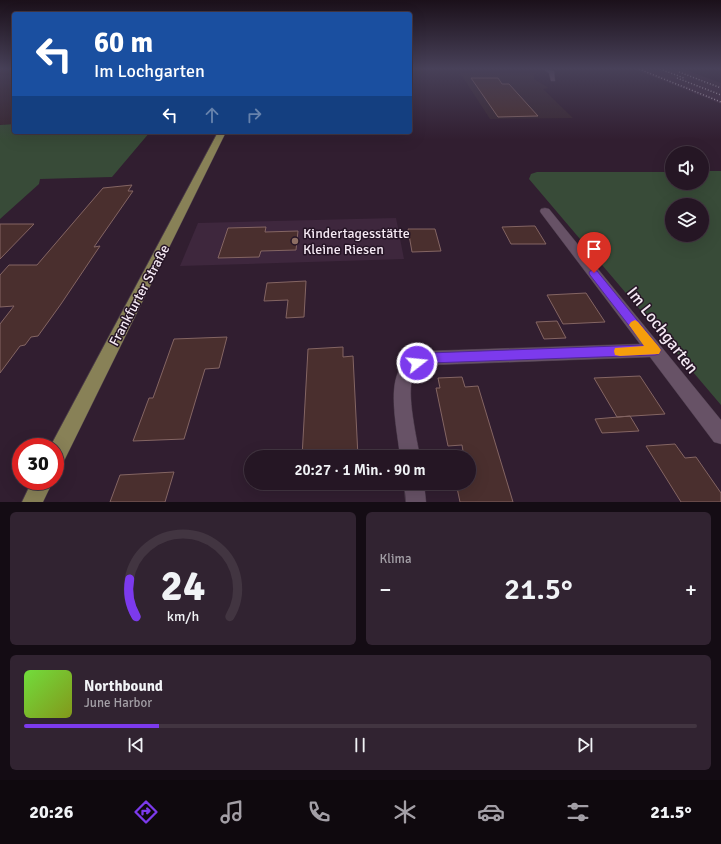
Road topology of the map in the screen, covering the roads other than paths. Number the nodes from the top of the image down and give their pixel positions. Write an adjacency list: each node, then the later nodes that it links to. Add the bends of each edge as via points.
1 (221, 134): 5 (main road, Frankfurter Straße)
2 (545, 211): 3 (street, Im Lochgarten)
3 (655, 350): 4 (street, Im Lochgarten); 6 (street, via 429,358 417,363 403,380 402,392)
4 (721, 435)
5 (64, 440)
6 (409, 450)
7 (38, 490): 9 (main road)
8 (415, 490): 10 (street)
9 (32, 502)
10 (416, 502)

